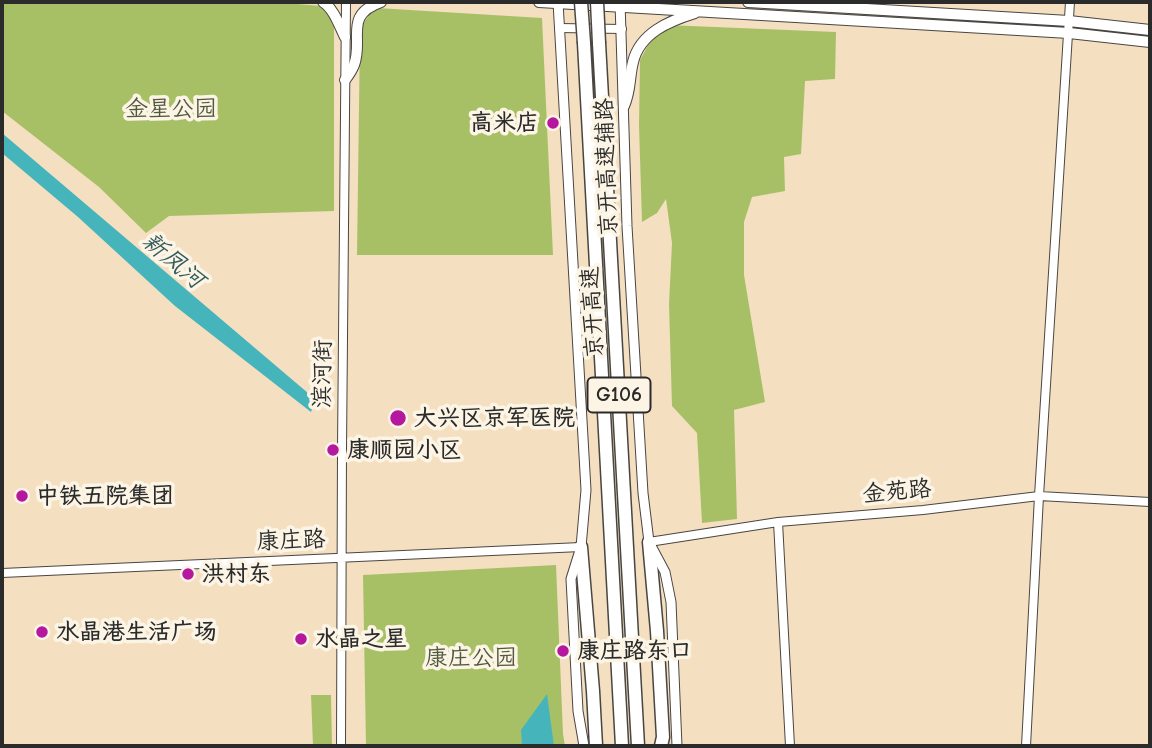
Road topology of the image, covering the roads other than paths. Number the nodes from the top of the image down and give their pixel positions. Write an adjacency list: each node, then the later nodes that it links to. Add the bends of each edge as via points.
1 (323, 2): 17 (main road)
2 (346, 2): 17 (street, 滨河街)
3 (381, 2): 19 (main road, via 368,7 359,18 355,64)
4 (539, 2): 5 (main road)
5 (558, 2): 10 (main road); 13 (main road, 京开高速辅路)
6 (581, 2): 31 (highway, 京开高速 / G106, bridge)
7 (597, 2): 32 (highway, 京开高速 / G106, bridge)
8 (748, 2): 12 (main road)
9 (1070, 2): 12 (street)
10 (620, 4): 11 (main road); 14 (main road, 京开高速辅路)
11 (704, 11): 16 (main road); 20 (main road, via 665,23 644,40 633,61)
12 (1069, 21): 15 (main road); 16 (street)
13 (559, 28): 14 (street); 25 (main road, 京开高速辅路, via 586,490)
14 (622, 29): 20 (main road, 京开高速辅路)
15 (1150, 30)
16 (1069, 33): 18 (main road); 21 (street)
17 (345, 37): 19 (street, 滨河街)
18 (1150, 42)
19 (345, 80): 26 (street, 滨河街)
20 (624, 106): 24 (main road, 京开高速辅路, via 628,239)
21 (1039, 496): 22 (street, 金苑路); 23 (street, 金苑路); 36 (street)
22 (1150, 502)
23 (778, 522): 24 (street, 金苑路); 35 (street)
24 (649, 542): 33 (highway); 34 (main road, 京开高速辅路, via 665,572 671,602)
25 (581, 547): 26 (street, 康庄路); 29 (main road, 京开高速辅路, via 571,579); 30 (highway)
26 (341, 559): 27 (street, 康庄路); 28 (street, 滨河街)
27 (2, 573)
28 (341, 746)
29 (584, 746)
30 (596, 746)
31 (622, 746)
32 (638, 746)
33 (661, 746)
34 (677, 746)
35 (790, 746)
36 (1026, 746)

